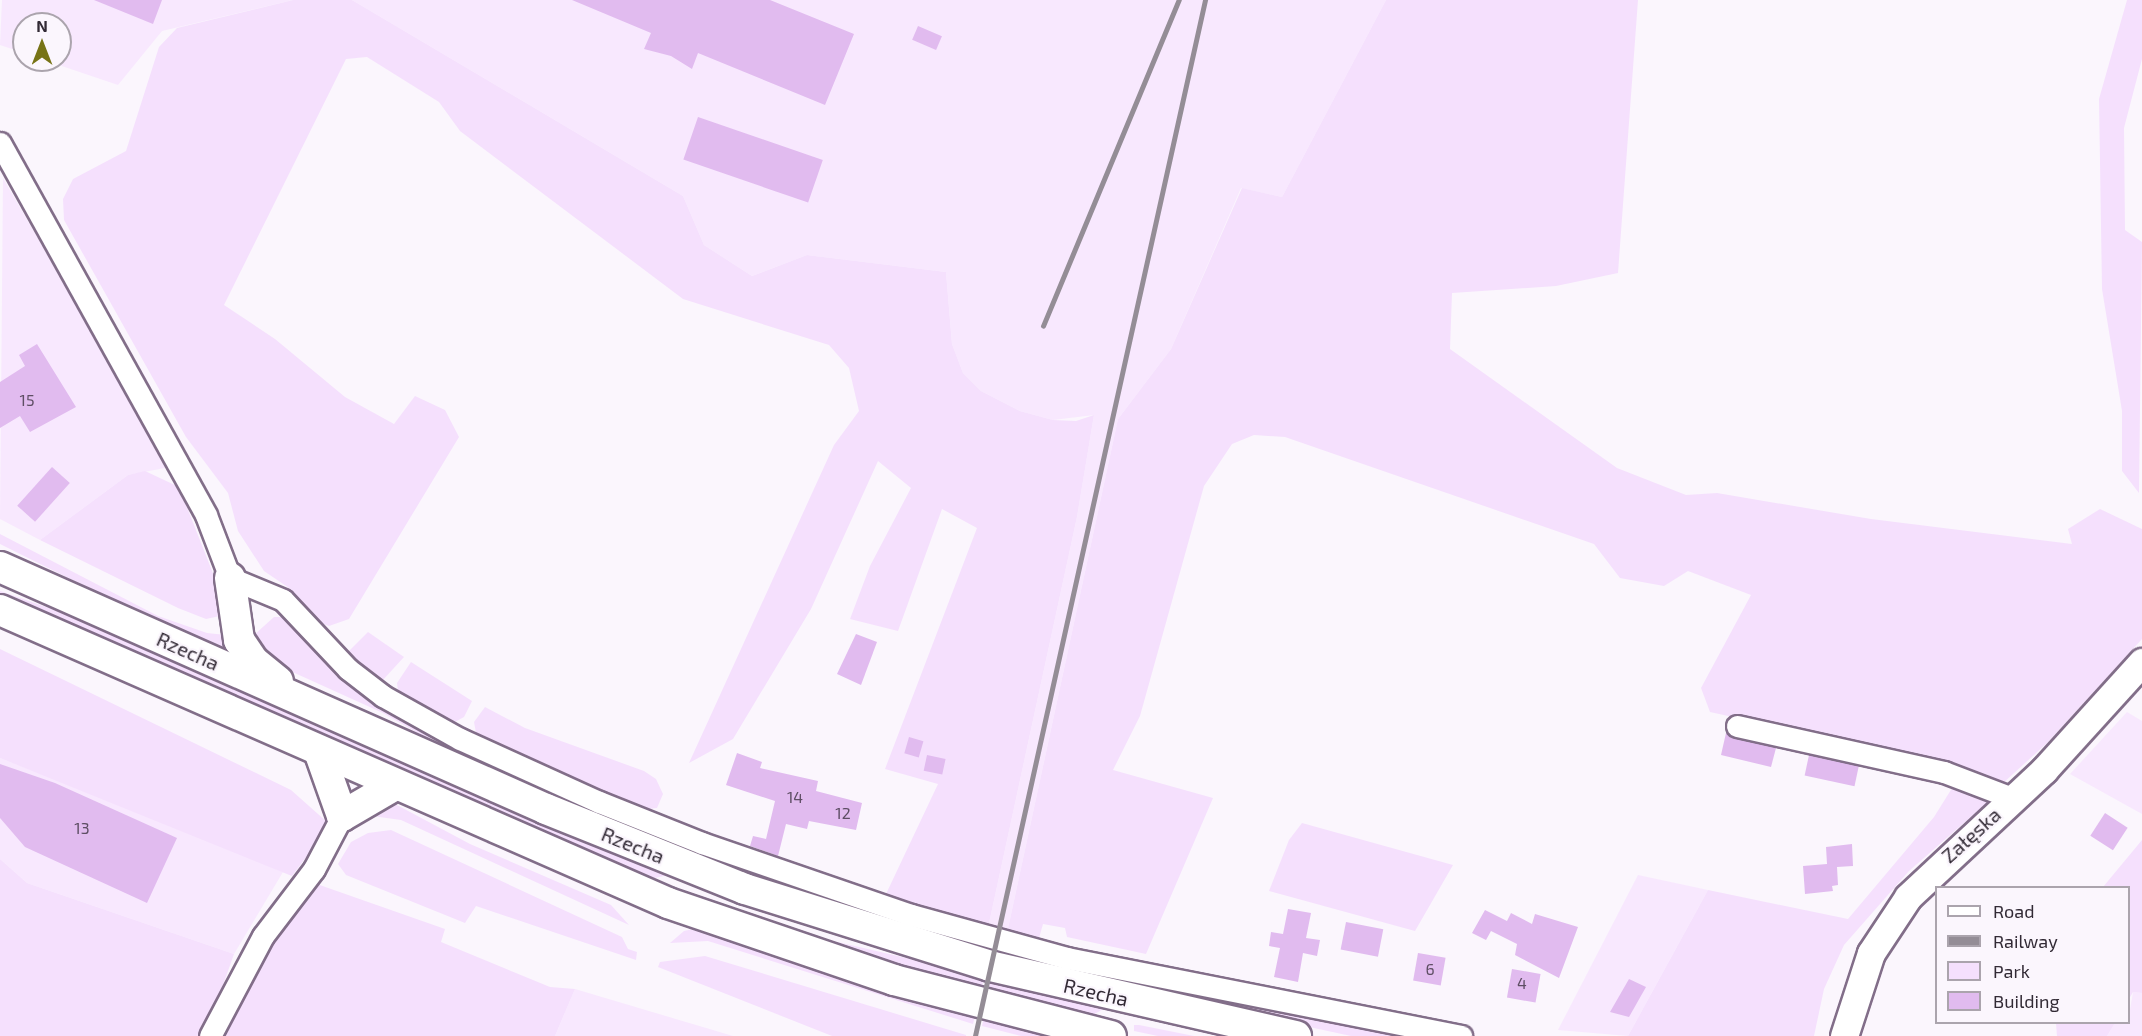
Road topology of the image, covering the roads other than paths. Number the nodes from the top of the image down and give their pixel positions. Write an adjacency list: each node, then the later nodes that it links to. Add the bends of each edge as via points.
1 (0, 142): 3 (street, via 207,515)
2 (0, 567): 6 (main road, Rzecha)
3 (230, 578): 6 (main road, via 239,640 245,651); 15 (street, via 283,600 348,669 411,711 553,783 702,843 911,915 1057,955)
4 (0, 610): 8 (main road, Rzecha)
5 (2142, 662): 10 (street, Załęska, via 2080,733)
6 (303, 702): 14 (main road, Rzecha, via 637,848 791,906 990,966)
7 (1737, 726): 10 (street, via 1944,772)
8 (319, 751): 9 (main road, Rzecha); 11 (main road)
9 (395, 785): 11 (main road); 13 (main road, Rzecha, via 617,882 783,945 981,1005)
10 (2012, 798): 16 (street, Załęska, via 1940,863 1884,931 1859,980)
11 (342, 816): 12 (street, via 314,869 262,936)
12 (210, 1036)
13 (1111, 1036)
14 (1296, 1036)
15 (1461, 1036)
16 (1844, 1036)

